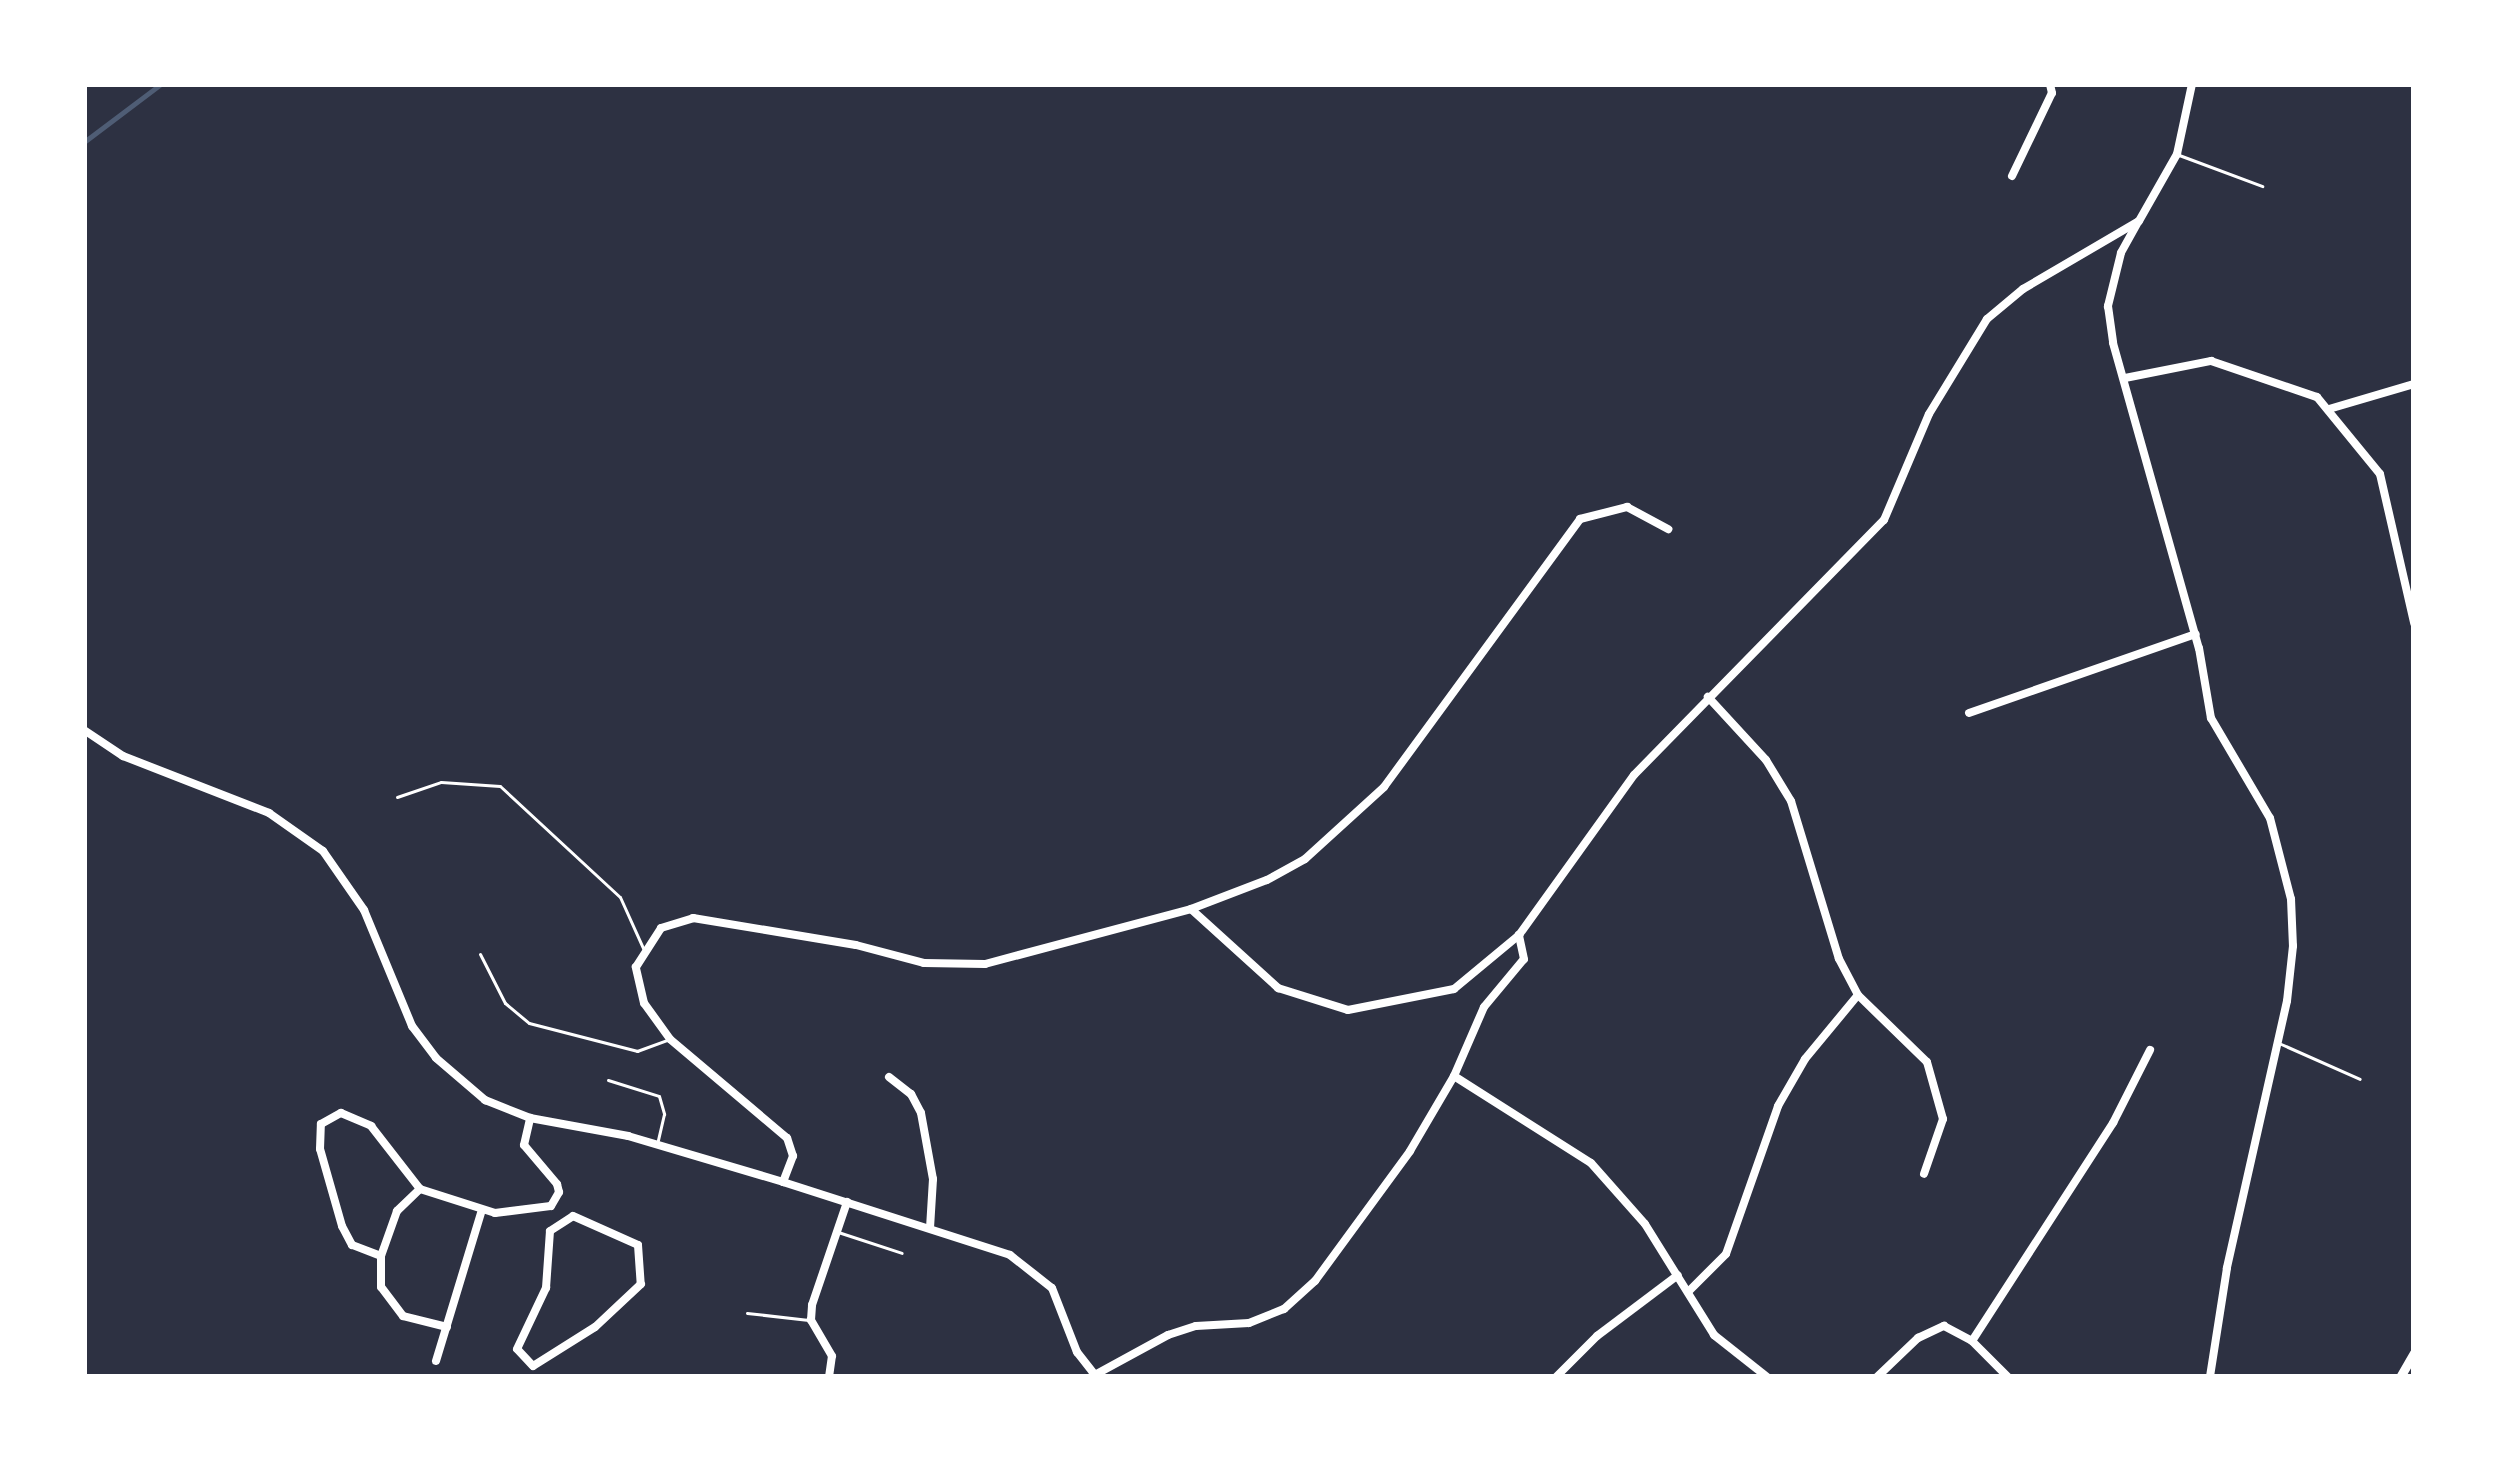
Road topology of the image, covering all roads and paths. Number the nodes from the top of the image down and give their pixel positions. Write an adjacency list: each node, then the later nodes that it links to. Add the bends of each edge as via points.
1 (2050, 84): 4 (street)
2 (2192, 84): 3 (street)
3 (2177, 154): 5 (lane); 6 (street)
4 (2012, 176)
5 (2262, 186)
6 (2135, 222): 7 (street, via 2108,307); 13 (street, via 1987,319 1929,414 1884,520)
7 (2125, 378): 9 (street, via 2211,361 2307,390); 12 (street)
8 (2414, 384): 9 (street)
9 (2328, 409): 11 (street, via 2380,474)
10 (1668, 529): 17 (street, via 1627,507 1580,518 1384,787 1305,860)
11 (2414, 623)
12 (2196, 634): 14 (street); 23 (street, via 2211,718 2284,857 2293,946)
13 (1708, 697): 18 (street, via 1634,775); 21 (street, via 1766,760 1791,801)
14 (1969, 713)
15 (84, 730): 29 (street, via 123,756 269,813 323,851 364,910 400,1005 436,1058 485,1100)
16 (397, 797): 19 (lane, via 441,782 500,786 620,897)
17 (1191, 909): 18 (street, via 1278,988 1348,1010 1454,989); 19 (street, via 969,965 693,918 661,928)
18 (1519, 935): 25 (street, via 1524,959 1484,1007)
19 (643, 948): 22 (street, via 638,987)
20 (480, 954): 22 (lane, via 506,1004 530,1023 637,1052)
21 (1858, 995): 31 (street, via 1927,1062 1943,1119); 43 (street, via 1778,1106 1726,1254)
22 (670, 1039): 32 (street, via 787,1138 793,1156)
23 (2279, 1043): 27 (lane); 56 (street)
24 (2150, 1050): 47 (street, via 2113,1123)
25 (1454, 1076): 42 (street, via 1591,1163); 50 (street, via 1410,1150 1297,1299 1249,1323 1168,1335)
26 (889, 1077): 38 (street, via 921,1113 933,1179)
27 (2360, 1079)
28 (608, 1081): 30 (lane, via 659,1096)
29 (530, 1118): 30 (street); 35 (street, via 524,1145 557,1184)
30 (657, 1145): 32 (street)
31 (1924, 1174)
32 (784, 1182): 34 (street)
33 (420, 1189): 36 (street); 41 (street, via 397,1210); 41 (street, via 371,1126 341,1114 321,1124 320,1149 342,1226 363,1253)
34 (847, 1202): 38 (street); 39 (street)
35 (551, 1205): 36 (street); 37 (street)
36 (482, 1210): 46 (street)
37 (560, 1220): 37 (street, via 550,1231 546,1288 517,1349 533,1366 579,1340 641,1284 638,1245 573,1216)
38 (930, 1228): 50 (street, via 1039,1275)
39 (836, 1231): 40 (lane); 45 (street)
40 (902, 1252)
41 (381, 1256): 46 (street, via 380,1287 393,1310)
42 (1678, 1275): 43 (street); 52 (street)
43 (1689, 1291): 53 (street, via 1714,1335)
44 (747, 1312): 45 (lane)
45 (811, 1320): 51 (street, via 832,1356)
46 (447, 1327): 49 (street)
47 (1972, 1341): 54 (street, via 1932,1327); 55 (street)
48 (2414, 1353): 57 (street)
49 (436, 1360)
50 (1093, 1375)
51 (829, 1377)
52 (1556, 1377)
53 (1767, 1377)
54 (1877, 1377)
55 (2008, 1377)
56 (2210, 1377)
57 (2400, 1377)

